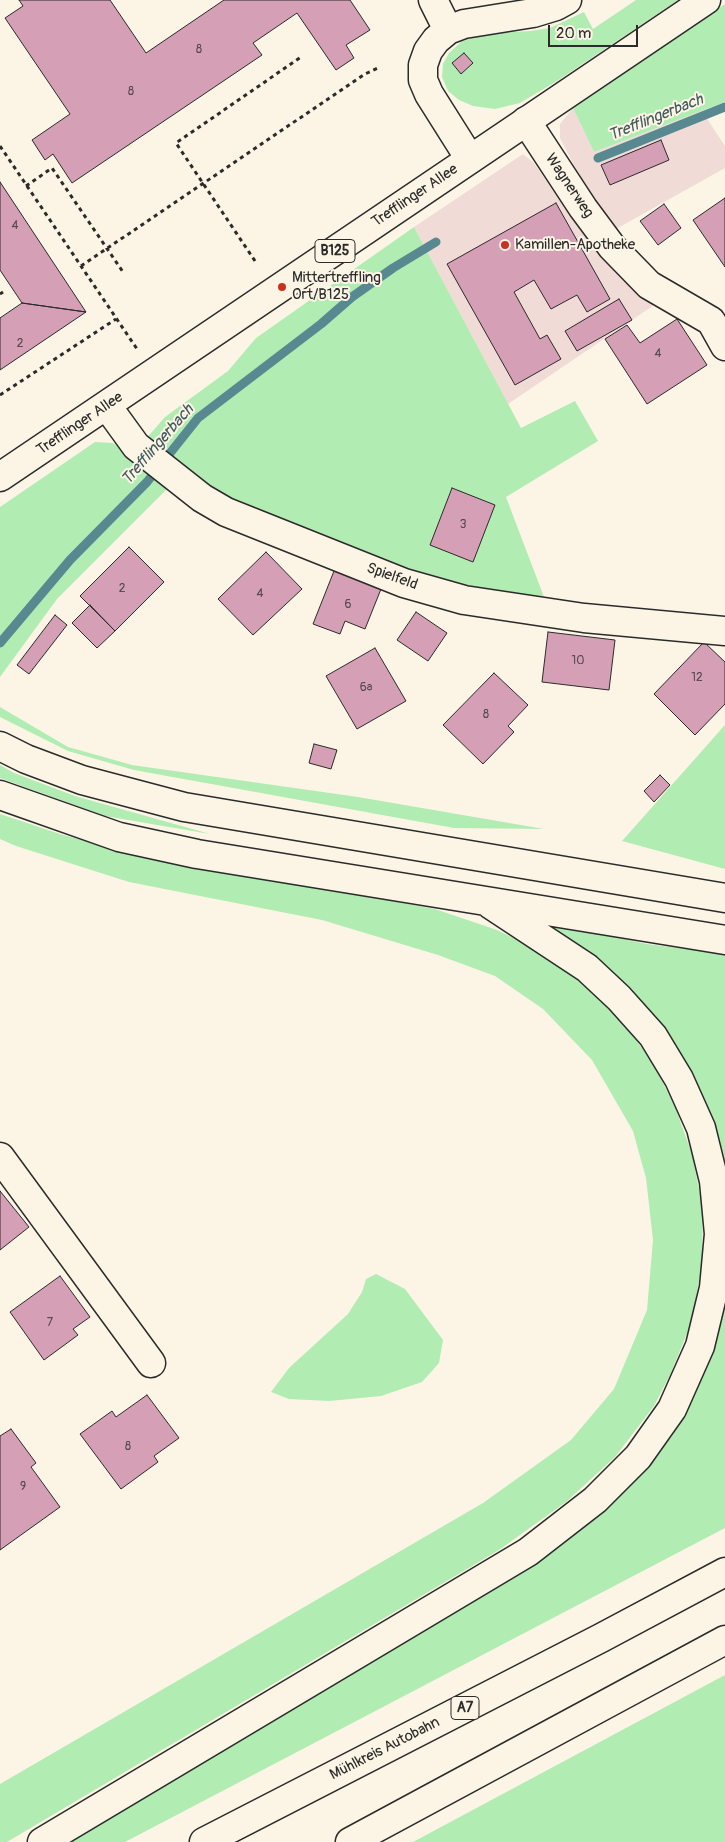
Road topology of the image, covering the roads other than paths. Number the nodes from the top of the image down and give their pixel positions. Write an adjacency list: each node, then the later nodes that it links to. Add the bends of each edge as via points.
1 (434, 0): 4 (main road)
2 (568, 0): 4 (main road, via 533,13 484,20)
3 (706, 0): 5 (main road, Trefflinger Allee / B125)
4 (448, 30): 6 (main road, via 428,51 423,65 423,80)
5 (526, 121): 6 (main road, Trefflinger Allee / B125); 7 (main road, Wagnerweg, via 583,208 623,260 649,284)
6 (470, 159): 9 (main road, Trefflinger Allee / B125)
7 (718, 316): 8 (main road, Wagnerweg)
8 (725, 346)
9 (107, 406): 10 (main road, Trefflinger Allee / B125); 11 (main road, Spielfeld, via 136,446 202,498 226,512 404,582 464,600 584,618)
10 (0, 477)
11 (725, 631)
12 (3, 746): 14 (main road, via 82,780 184,807)
13 (0, 795): 15 (main road, via 119,837 197,854)
14 (725, 898)
15 (490, 904): 16 (main road); 21 (main road, via 587,968 619,998 653,1036 679,1079 701,1128 714,1181 719,1234 714,1288 700,1346 672,1409 638,1457 595,1500 528,1552)
16 (725, 940)
17 (0, 1157): 18 (main road)
18 (151, 1363)
19 (725, 1572): 22 (main road, Mühlkreis Autobahn / A7)
20 (725, 1640): 23 (main road)
21 (42, 1842)
22 (204, 1842)
23 (350, 1842)

